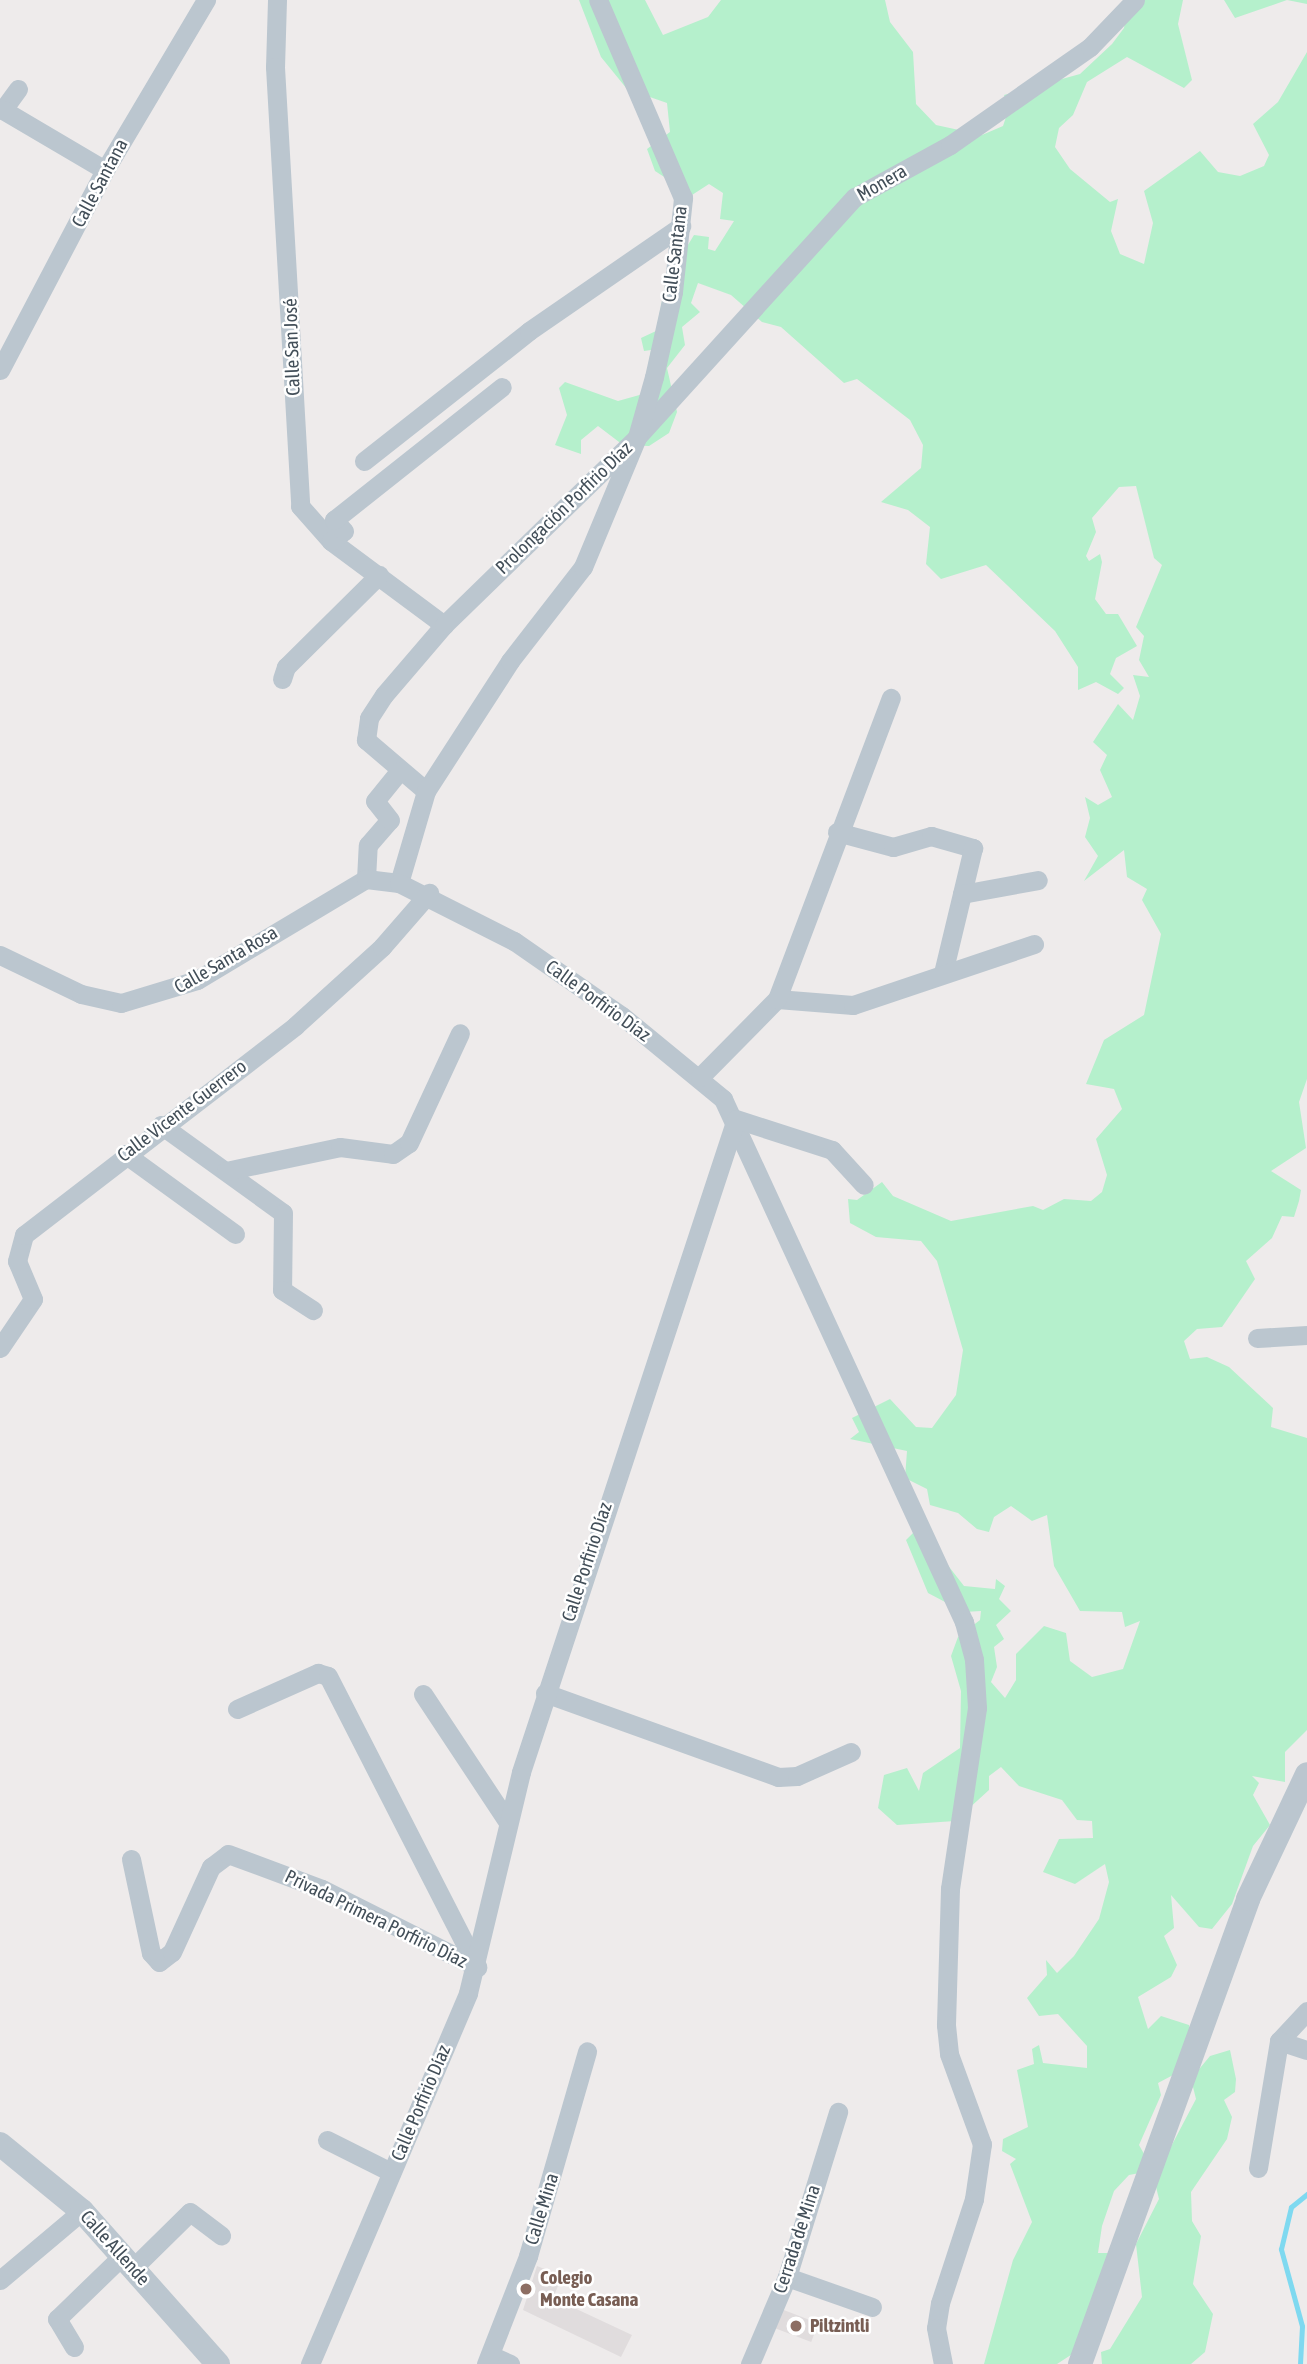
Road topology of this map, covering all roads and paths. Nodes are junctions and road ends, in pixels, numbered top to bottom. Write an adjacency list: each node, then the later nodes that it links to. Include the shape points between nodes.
1 (206, 0): 6 (street, Calle Santana)
2 (277, 0): 12 (street, Calle San José, via 275,67 297,490 313,526)
3 (598, 0): 7 (street, Calle Santana, via 683,198)
4 (1135, 0): 10 (street, Monera, via 1079,54 950,145 855,197)
5 (18, 89): 6 (street, via 4,110)
6 (105, 170): 8 (street, Calle Santana)
7 (681, 226): 10 (street, Calle Santana, via 673,292); 11 (street, via 529,331)
8 (0, 369)
9 (502, 387): 12 (street, via 334,520 344,531)
10 (636, 437): 14 (street, Prolongación Porfirio Díaz); 18 (street, Prolongación Porfirio Díaz, via 583,567 510,661)
11 (364, 461)
12 (331, 541): 13 (street, Calle San José)
13 (379, 575): 14 (street, Calle San José); 15 (street, via 286,667)
14 (444, 625): 17 (street, Prolongación Porfirio Díaz, via 369,718 366,740)
15 (282, 679)
16 (891, 698): 19 (street)
17 (398, 771): 18 (street, Prolongación Porfirio Díaz); 20 (street, via 375,801 390,820 368,845)
18 (426, 791): 22 (street, Prolongación Porfirio Díaz)
19 (838, 832): 24 (street, via 892,847 931,836 973,848); 28 (street)
20 (366, 879): 22 (street); 26 (street, Calle Santa Rosa, via 163,995 104,1002)
21 (1038, 880): 24 (street)
22 (399, 883): 23 (street)
23 (429, 893): 30 (street, Calle Porfirio Díaz, via 514,941); 32 (street, Calle Vicente Guerrero, via 382,947 295,1026)
24 (962, 894): 27 (street)
25 (1034, 944): 27 (street)
26 (0, 955)
27 (943, 973): 28 (street, via 853,1005)
28 (777, 999): 30 (street)
29 (460, 1033): 34 (street, via 409,1143 393,1154 340,1147)
30 (700, 1077): 31 (street, Calle Porfirio Díaz)
31 (736, 1119): 35 (street, via 832,1150); 41 (street, Calle Porfirio Díaz); 70 (street, via 964,1622 974,1660 976,1721 950,1889 946,2025 949,2054 982,2144 974,2199 940,2302 936,2328)
32 (161, 1125): 33 (street, Calle Vicente Guerrero); 34 (street)
33 (125, 1154): 36 (street); 40 (street, Calle Vicente Guerrero, via 24,1235 17,1261 33,1299)
34 (226, 1171): 37 (street, via 283,1213 282,1290)
35 (864, 1185)
36 (235, 1234)
37 (313, 1310)
38 (1307, 1335): 39 (street)
39 (1257, 1338)
40 (0, 1348)
41 (545, 1693): 44 (street, via 778,1777 797,1776); 46 (street, Calle Porfirio Díaz)
42 (424, 1694): 46 (street)
43 (237, 1709): 48 (street, via 318,1673 328,1676)
44 (851, 1752)
45 (1307, 1774): 71 (street, via 1248,1899)
46 (507, 1821): 48 (street, Calle Porfirio Díaz)
47 (131, 1859): 48 (street, Privada Primera Porfirio Díaz, via 150,1954 159,1962 172,1952 211,1867 228,1854 323,1889)
48 (477, 1967): 57 (street, Calle Porfirio Díaz)
49 (1307, 2011): 50 (street)
50 (1279, 2041): 51 (street); 56 (street)
51 (1307, 2050)
52 (587, 2051): 65 (street, Calle Mina, via 528,2256)
53 (838, 2112): 61 (street, Cerrada de Mina)
54 (327, 2140): 57 (street)
55 (0, 2144): 58 (street, Calle Allende)
56 (1258, 2168)
57 (391, 2172): 67 (street, Calle Porfirio Díaz)
58 (82, 2211): 60 (street, Calle Allende); 62 (street)
59 (221, 2235): 60 (street, via 190,2211)
60 (128, 2261): 64 (street, via 57,2319); 66 (street, Calle Allende)
61 (787, 2277): 63 (street); 69 (street, Cerrada de Mina)
62 (0, 2280)
63 (872, 2307)
64 (74, 2347)
65 (488, 2360): 68 (street)
66 (218, 2364)
67 (310, 2364)
68 (510, 2364)
69 (750, 2364)
70 (943, 2364)
71 (1080, 2364)

